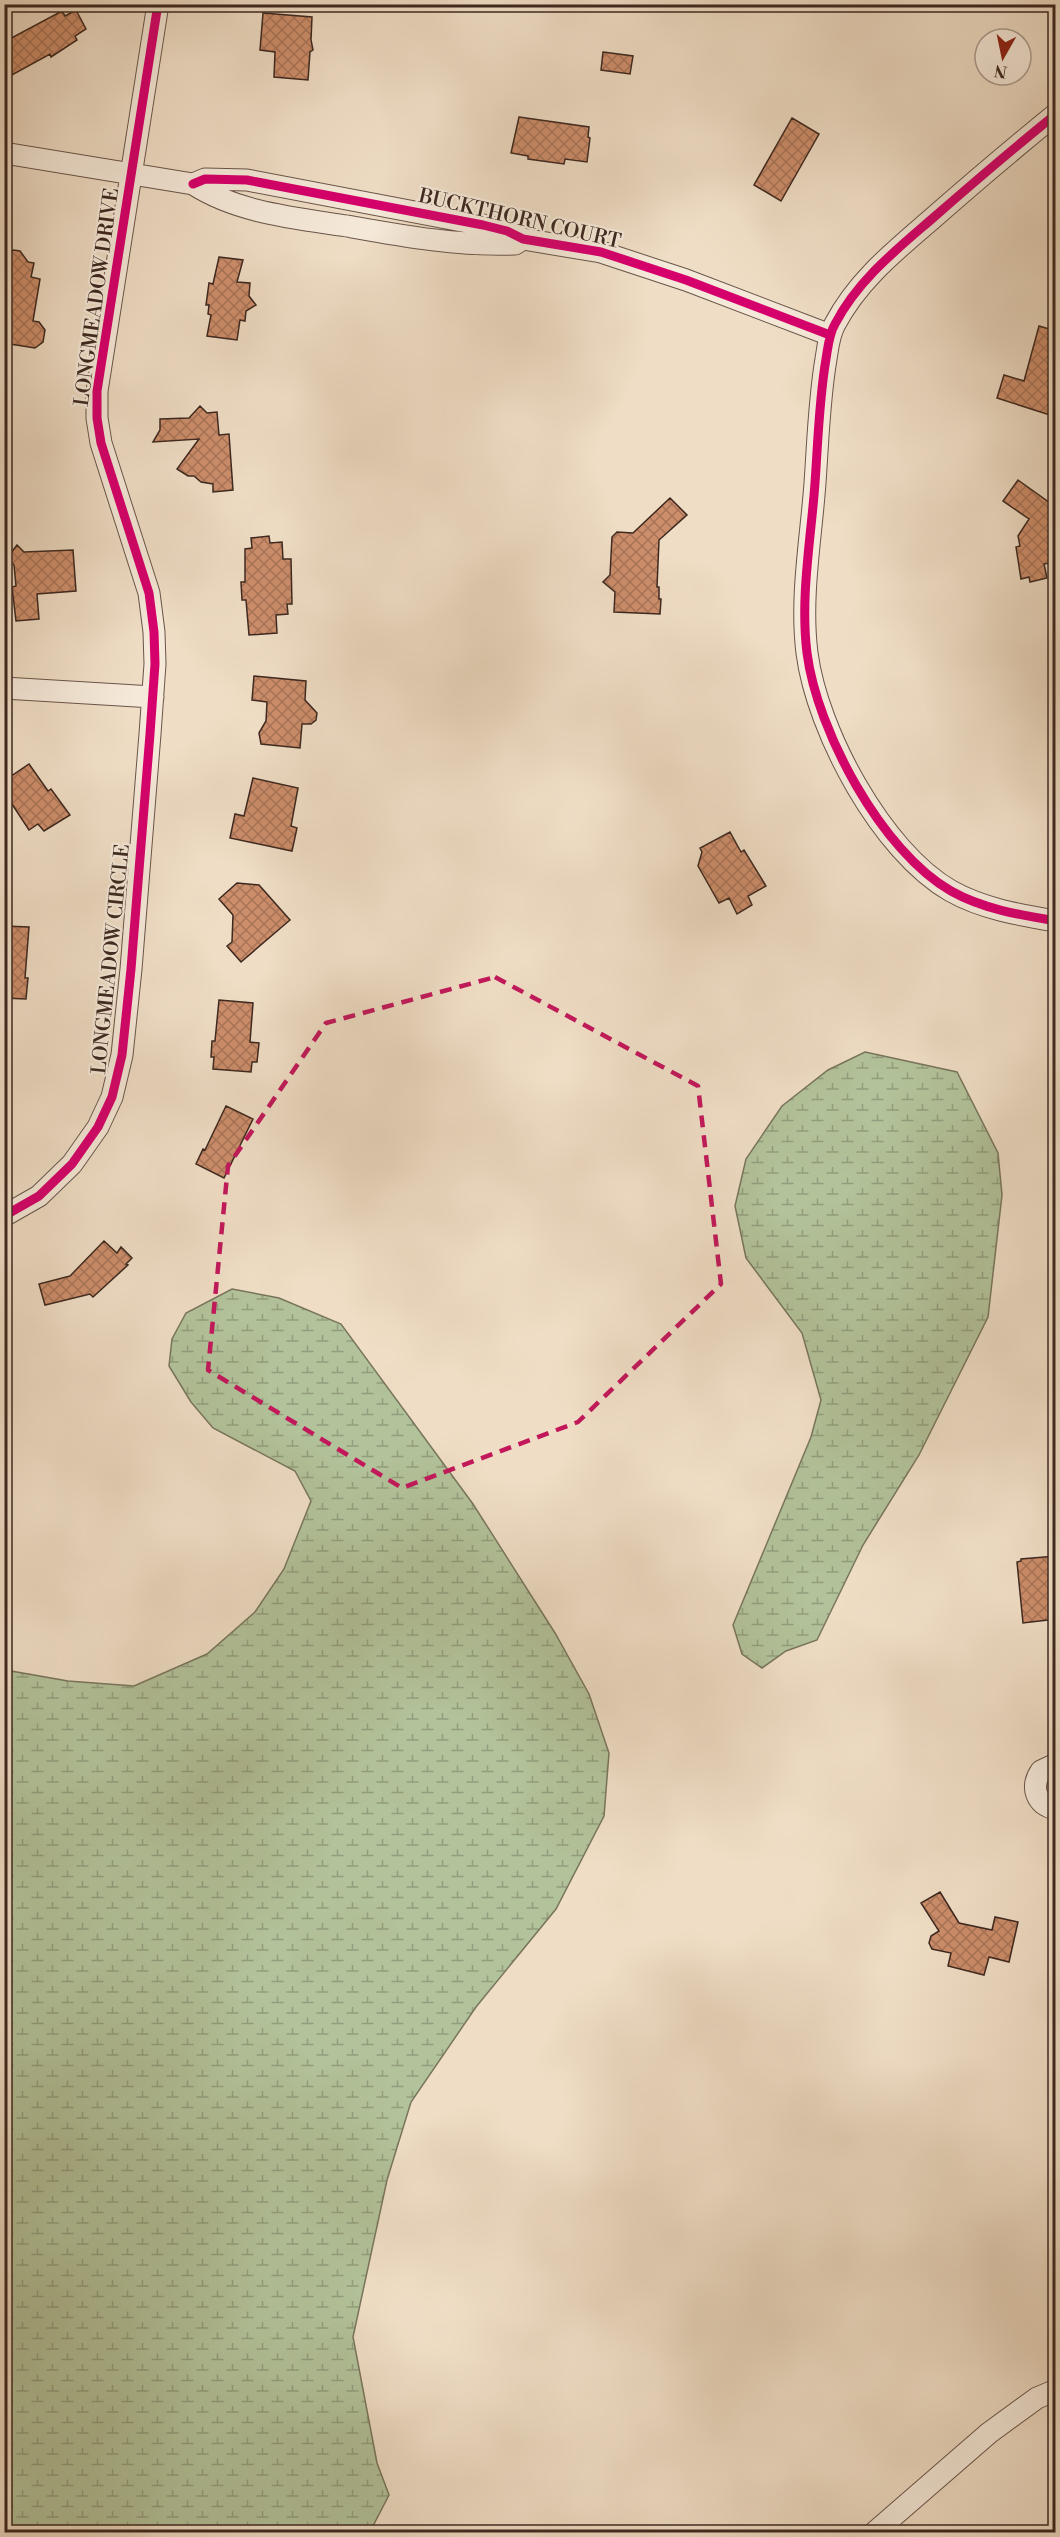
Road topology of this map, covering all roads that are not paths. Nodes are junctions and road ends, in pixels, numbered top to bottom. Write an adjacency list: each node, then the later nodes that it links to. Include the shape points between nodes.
1 (158, 4): 4 (street, LONGMEADOW DRIVE)
2 (1056, 114): 7 (street, via 876,268 848,301)
3 (4, 153): 4 (street, BUCKTHORN COURT)
4 (131, 174): 5 (street, BUCKTHORN COURT); 9 (street, LONGMEADOW DRIVE, via 97,392 97,418 110,474 149,593 155,654)
5 (193, 184): 6 (street, BUCKTHORN COURT, via 205,179 247,180 483,225); 6 (street, BUCKTHORN COURT, via 208,194 270,214 450,243 515,244)
6 (523, 239): 7 (street, BUCKTHORN COURT, via 602,252)
7 (830, 335): 10 (street, via 821,389 806,581 807,653 824,718 857,788 913,861 949,890 976,903)
8 (4, 688): 9 (street)
9 (153, 697): 11 (street, LONGMEADOW CIRCLE, via 131,976 122,1055 112,1097 98,1127 53,1185)
10 (1056, 921)
11 (4, 1216)
12 (1056, 1764): 13 (street, via 1041,1771 1035,1784 1038,1798)
13 (1056, 1809)
14 (1056, 2390): 15 (street, via 1037,2398 989,2433)
15 (875, 2532)

